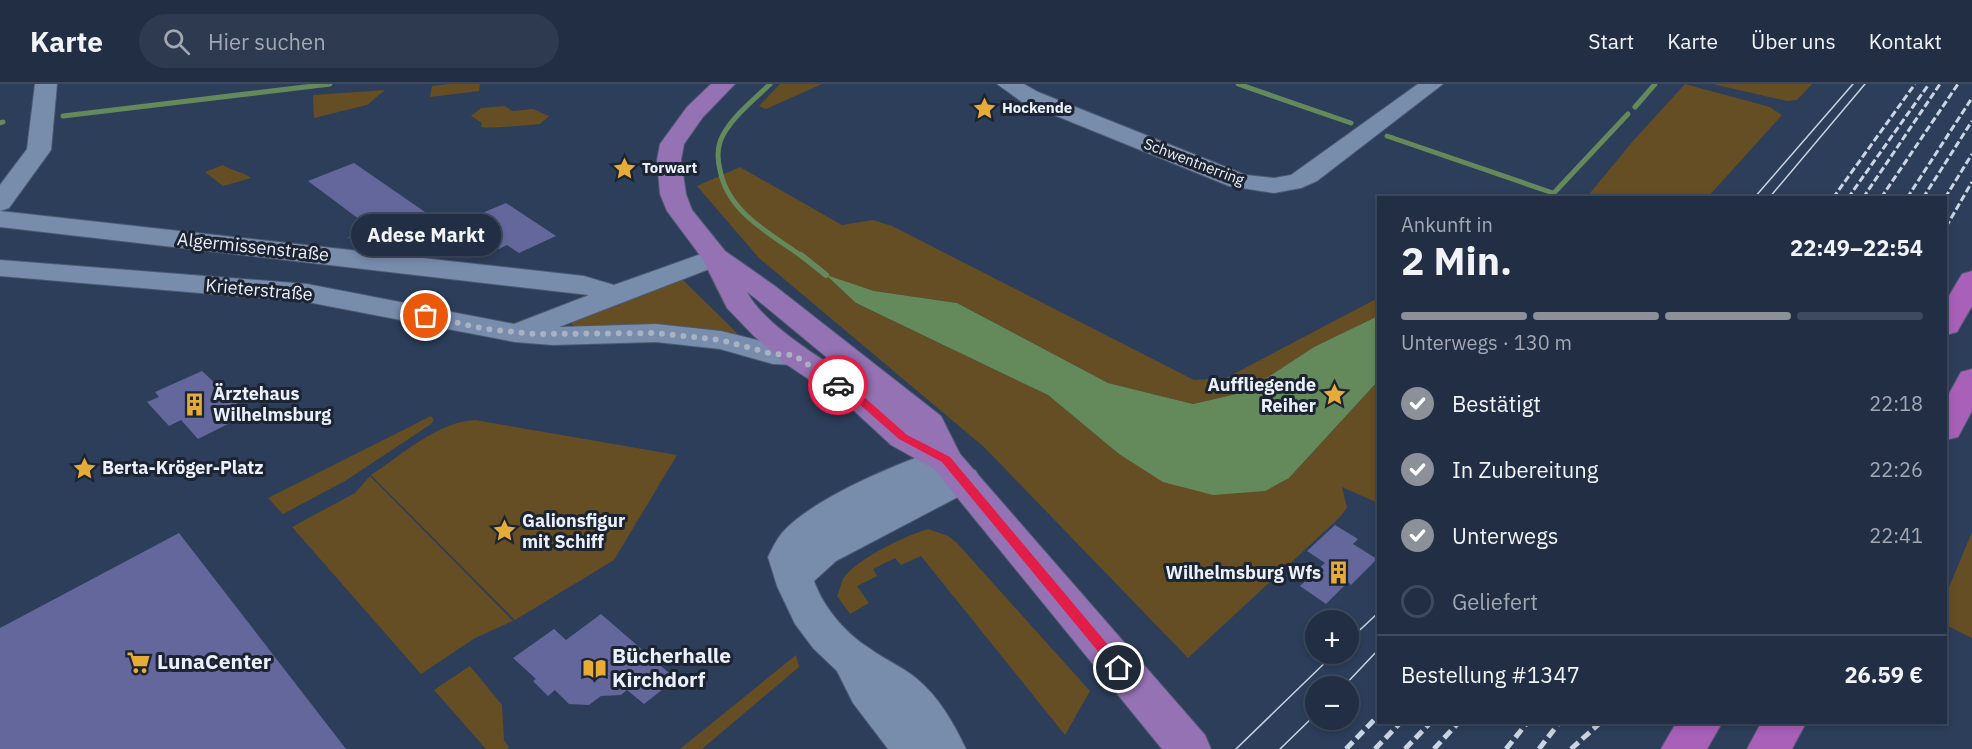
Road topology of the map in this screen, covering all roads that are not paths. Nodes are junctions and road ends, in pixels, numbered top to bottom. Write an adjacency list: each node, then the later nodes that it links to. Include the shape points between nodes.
1 (46, 84): 5 (street, via 39,150)
2 (724, 84): 7 (main road, via 682,128 672,144 669,160 673,194 680,211)
3 (1008, 84): 4 (street, Schwentnerring, via 1030,97 1243,183 1266,185 1294,183 1308,176)
4 (1432, 84)
5 (0, 203)
6 (0, 219): 10 (street, Algermissenstraße, via 584,285)
7 (715, 257): 10 (street); 13 (main road, via 737,302); 16 (main road, via 765,292 929,424)
8 (0, 268): 12 (street, Krieterstraße, via 307,293)
9 (1972, 280): 11 (highway)
10 (610, 295): 12 (street)
11 (1947, 324)
12 (515, 333): 13 (street, Krieterstraße, via 656,333 721,340 773,354)
13 (794, 355): 16 (main road, via 861,399 903,437)
14 (1972, 379): 15 (highway)
15 (1947, 427)
16 (955, 469): 17 (street, via 822,551 795,579 806,612); 22 (main road)
17 (850, 657): 20 (street, via 868,690); 21 (street, via 902,691 925,716)
18 (1699, 724): 23 (highway)
19 (1783, 724): 24 (highway)
20 (911, 749)
21 (944, 749)
22 (1189, 749)
23 (1683, 749)
24 (1769, 749)

